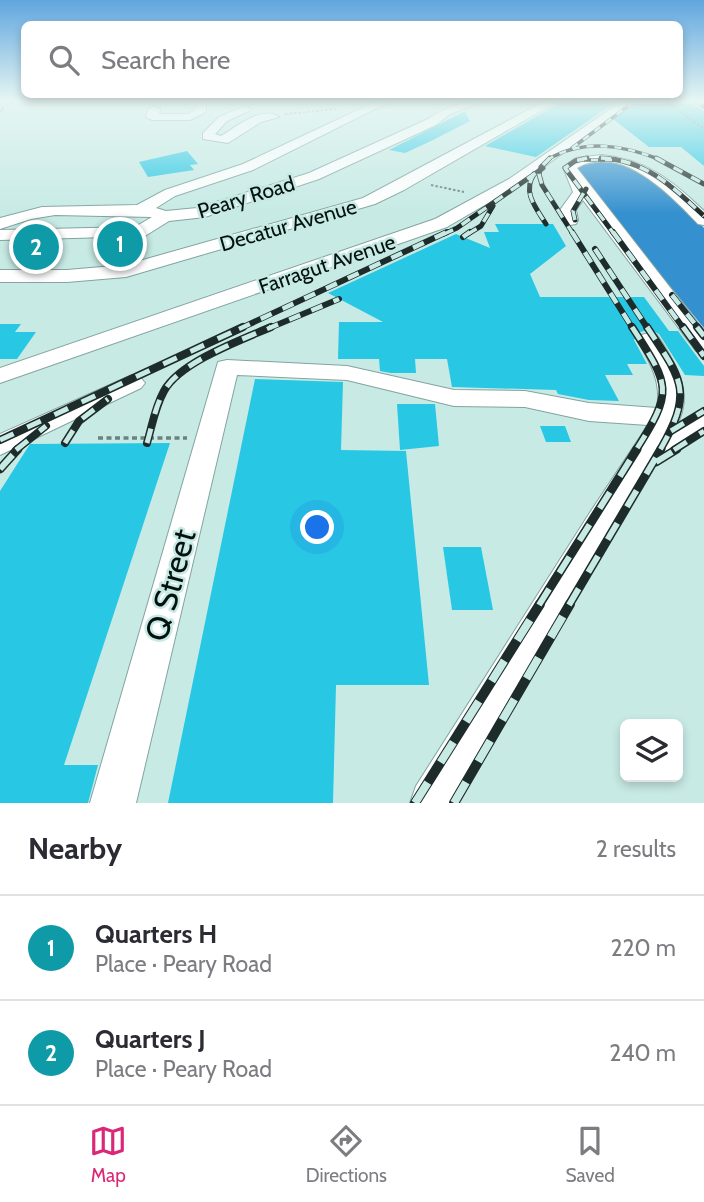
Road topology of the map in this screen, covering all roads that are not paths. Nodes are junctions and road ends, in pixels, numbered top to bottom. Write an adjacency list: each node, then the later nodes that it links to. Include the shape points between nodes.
1 (311, 138): 8 (street, via 248,167 170,193)
2 (396, 138): 9 (street, Peary Road, via 314,176 199,213)
3 (486, 138): 14 (street, Decatur Avenue, via 369,201 155,264 96,275)
4 (579, 138): 6 (street, Farragut Avenue)
5 (644, 156): 6 (street, via 597,147 574,149)
6 (552, 159): 17 (street, Farragut Avenue, via 478,205 420,231)
7 (580, 185): 10 (street, via 581,192 568,209); 11 (street, via 570,171 577,162 633,164 652,172); 16 (street)
8 (143, 208): 9 (street); 12 (street, via 35,211)
9 (165, 216): 13 (street, Peary Road, via 139,232)
10 (569, 219)
11 (704, 220)
12 (0, 224)
13 (0, 235)
14 (0, 276)
15 (649, 340): 19 (street, via 671,380 673,398)
16 (704, 346)
17 (0, 376)
18 (132, 383): 21 (street)
19 (667, 418): 22 (street); 23 (street, Q Street, via 589,412 525,400 454,398 347,373 227,367)
20 (704, 421): 22 (street, via 652,453)
21 (0, 445)
22 (634, 473): 24 (street)
23 (113, 803)
24 (433, 803)

